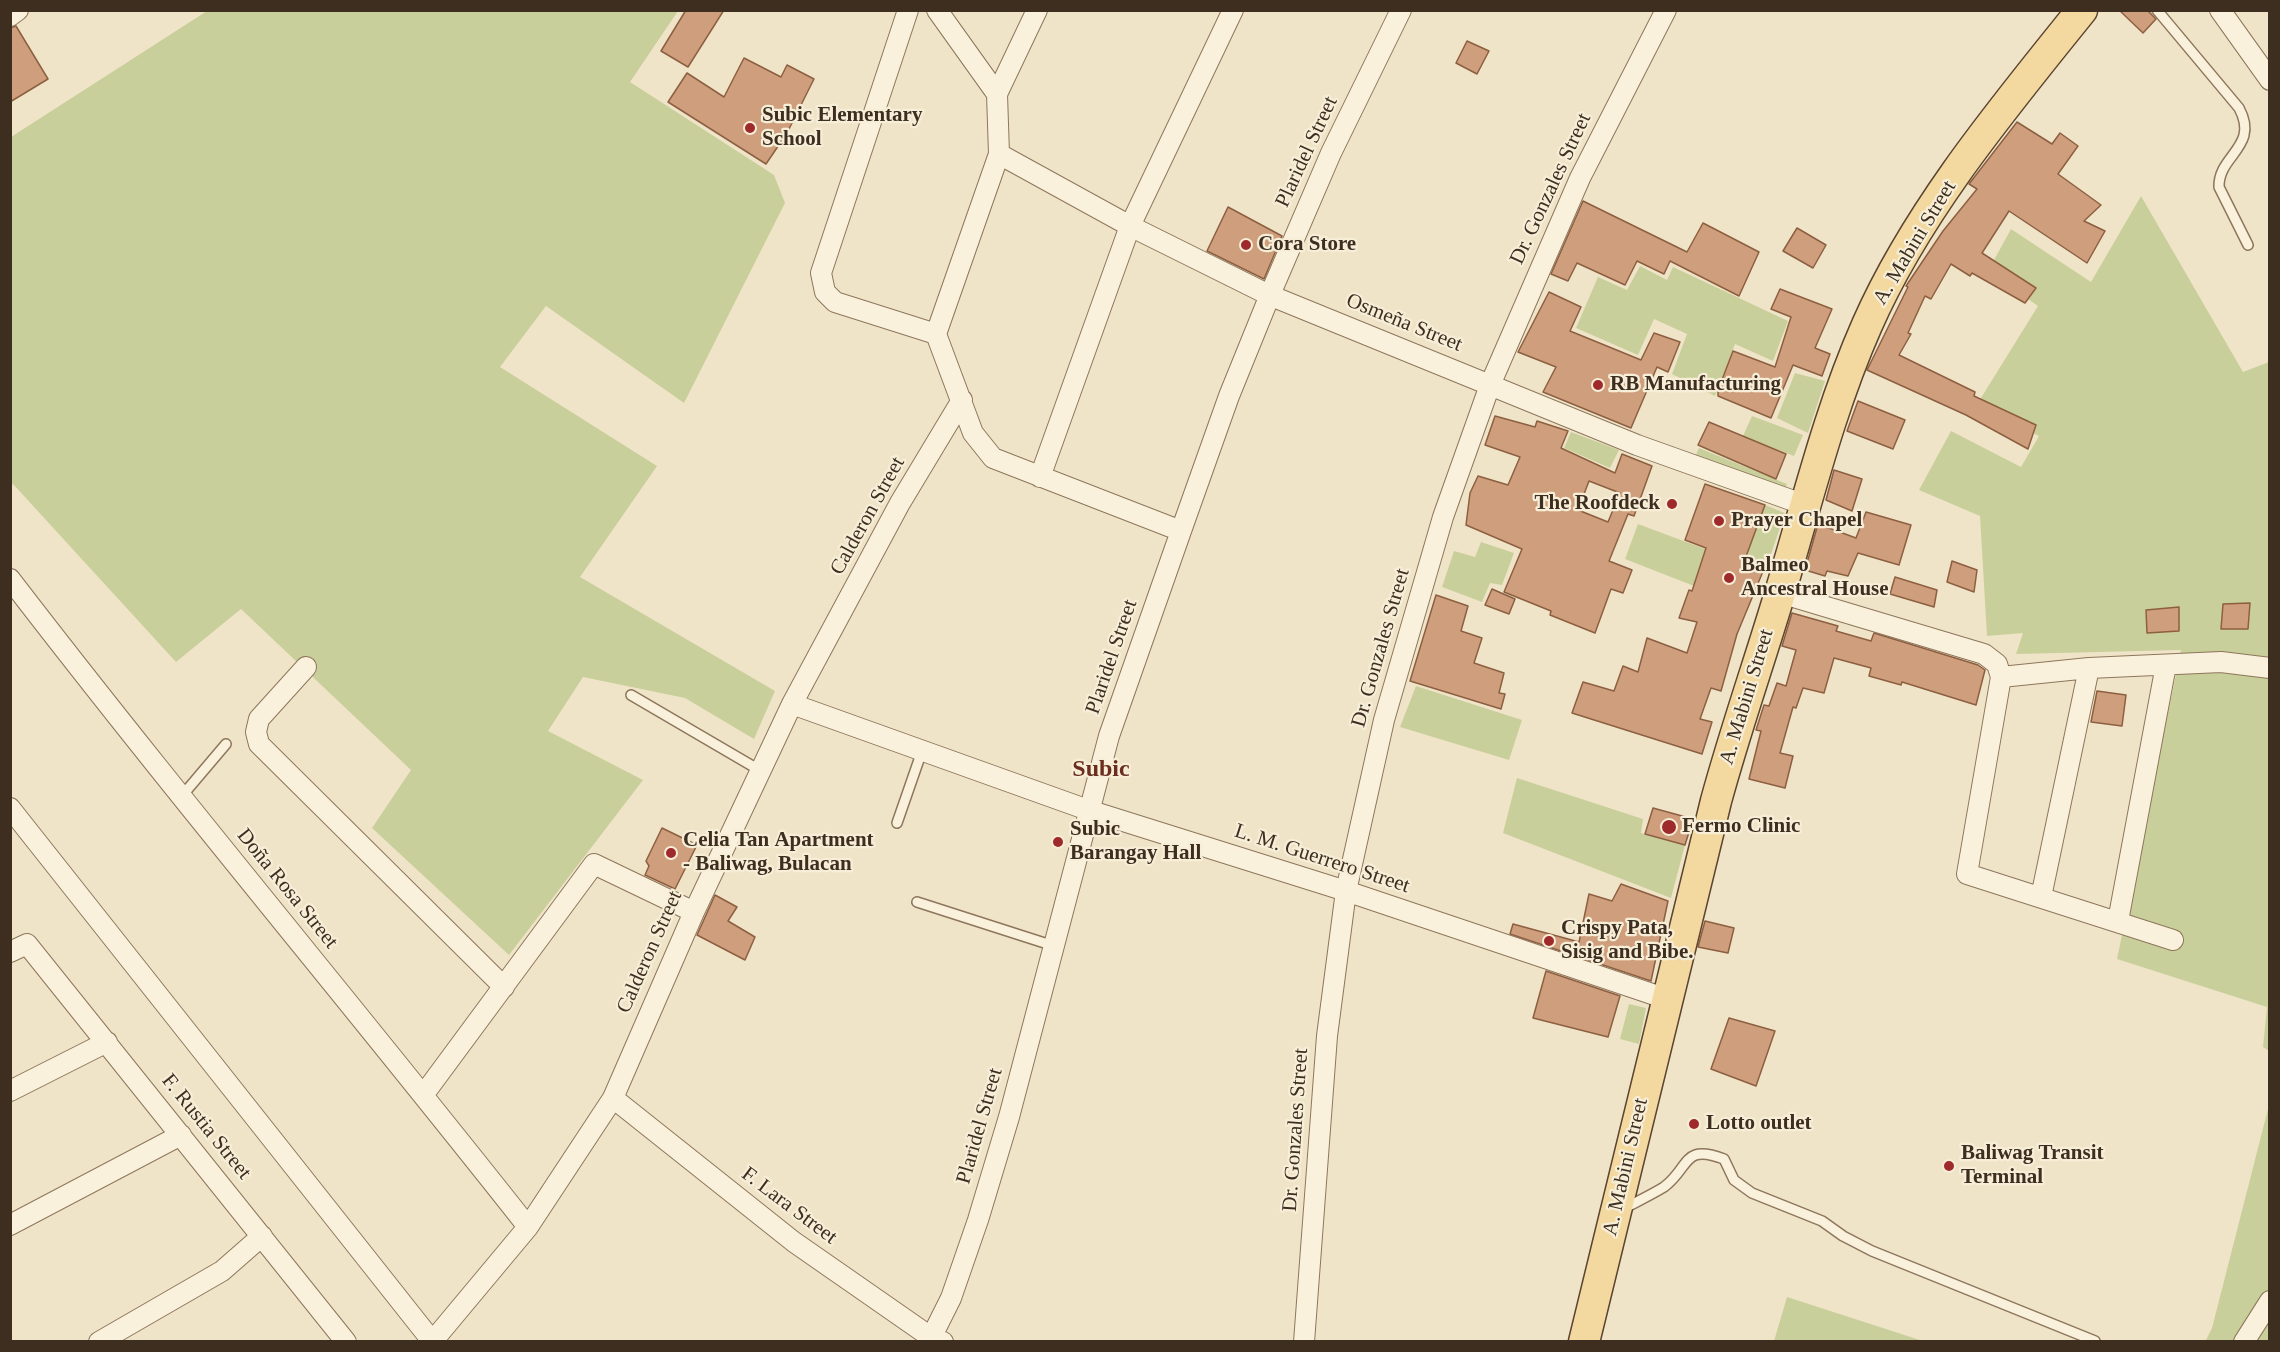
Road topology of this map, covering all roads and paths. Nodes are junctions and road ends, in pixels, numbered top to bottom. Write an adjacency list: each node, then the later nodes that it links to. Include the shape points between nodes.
1 (18, 10): 11 (street)
2 (908, 10): 18 (street, via 820,273 825,292 835,302)
3 (937, 10): 13 (street)
4 (1037, 10): 13 (street)
5 (1233, 10): 15 (street)
6 (1401, 10): 17 (street, Plaridel Street, via 1331,153)
7 (1666, 10): 19 (street, Dr. Gonzales Street, via 1580,178)
8 (2082, 10): 22 (main road, A. Mabini Street, via 2004,107 1904,255 1867,324 1839,396)
9 (2157, 10): 16 (lane, via 2239,108 2246,122 2244,138 2219,178 2219,187)
10 (2220, 10): 12 (street)
11 (10, 16)
12 (2270, 80)
13 (997, 94): 14 (street)
14 (999, 154): 15 (street, Osmeña Street); 18 (street)
15 (1130, 226): 17 (street, Osmeña Street); 21 (street)
16 (2248, 245)
17 (1269, 295): 19 (street, Osmeña Street); 23 (street, Plaridel Street)
18 (936, 334): 20 (street)
19 (1490, 384): 22 (street, Osmeña Street, via 1637,445); 40 (street, Dr. Gonzales Street, via 1414,612 1384,720)
20 (962, 400): 21 (street, via 973,433 993,458); 32 (street, Calderon Street, via 900,503)
21 (1040, 477): 23 (street)
22 (1805, 505): 25 (main road, A. Mabini Street)
23 (1181, 531): 38 (street, Plaridel Street, via 1109,736)
24 (10, 579): 36 (street, Doña Rosa Street)
25 (1780, 593): 30 (street, via 1984,654 1997,664); 49 (main road, A. Mabini Street, via 1735,729)
26 (2166, 665): 28 (street); 29 (street, via 2221,662); 44 (street)
27 (306, 667): 48 (street, via 259,719 259,744)
28 (2089, 668): 30 (street); 41 (street)
29 (2270, 668)
30 (2001, 677): 41 (street, via 1967,873)
31 (631, 695): 35 (lane)
32 (792, 704): 34 (street, L. M. Guerrero Street); 35 (street, Calderon Street)
33 (226, 744): 36 (lane)
34 (922, 751): 38 (street, L. M. Guerrero Street); 39 (lane)
35 (760, 771): 43 (street, Calderon Street)
36 (181, 797): 52 (street, Doña Rosa Street)
37 (10, 808): 63 (street)
38 (1088, 810): 40 (street, L. M. Guerrero Street); 46 (street, Plaridel Street)
39 (897, 823)
40 (1346, 891): 49 (street, L. M. Guerrero Street); 64 (street, Dr. Gonzales Street, via 1327,1036)
41 (2041, 897): 44 (street)
42 (917, 902): 46 (lane)
43 (694, 912): 48 (street, via 594,864); 53 (street, Calderon Street)
44 (2118, 921): 45 (street)
45 (2173, 940)
46 (1054, 946): 60 (street, Plaridel Street, via 978,1220)
47 (19, 948): 50 (street, F. Rustia Street)
48 (504, 987): 52 (street)
49 (1667, 999): 55 (main road, A. Mabini Street)
50 (107, 1042): 51 (street); 54 (street, F. Rustia Street)
51 (10, 1091)
52 (424, 1094): 57 (street, Doña Rosa Street)
53 (613, 1098): 57 (street, Calderon Street); 60 (street, F. Lara Street, via 794,1242)
54 (181, 1135): 56 (street); 58 (street, F. Rustia Street)
55 (1615, 1213): 65 (main road, A. Mabini Street); 66 (lane, via 1666,1186 1692,1156 1706,1152 1724,1159 1734,1180 1752,1193 1822,1221 1872,1251)
56 (10, 1225)
57 (528, 1227): 63 (street, Calderon Street)
58 (262, 1236): 61 (street, via 222,1271); 62 (street, F. Rustia Street)
59 (2270, 1301): 67 (street)
60 (935, 1340)
61 (99, 1341)
62 (346, 1341)
63 (432, 1341)
64 (1304, 1341)
65 (1584, 1341)
66 (2095, 1341)
67 (2244, 1341)

